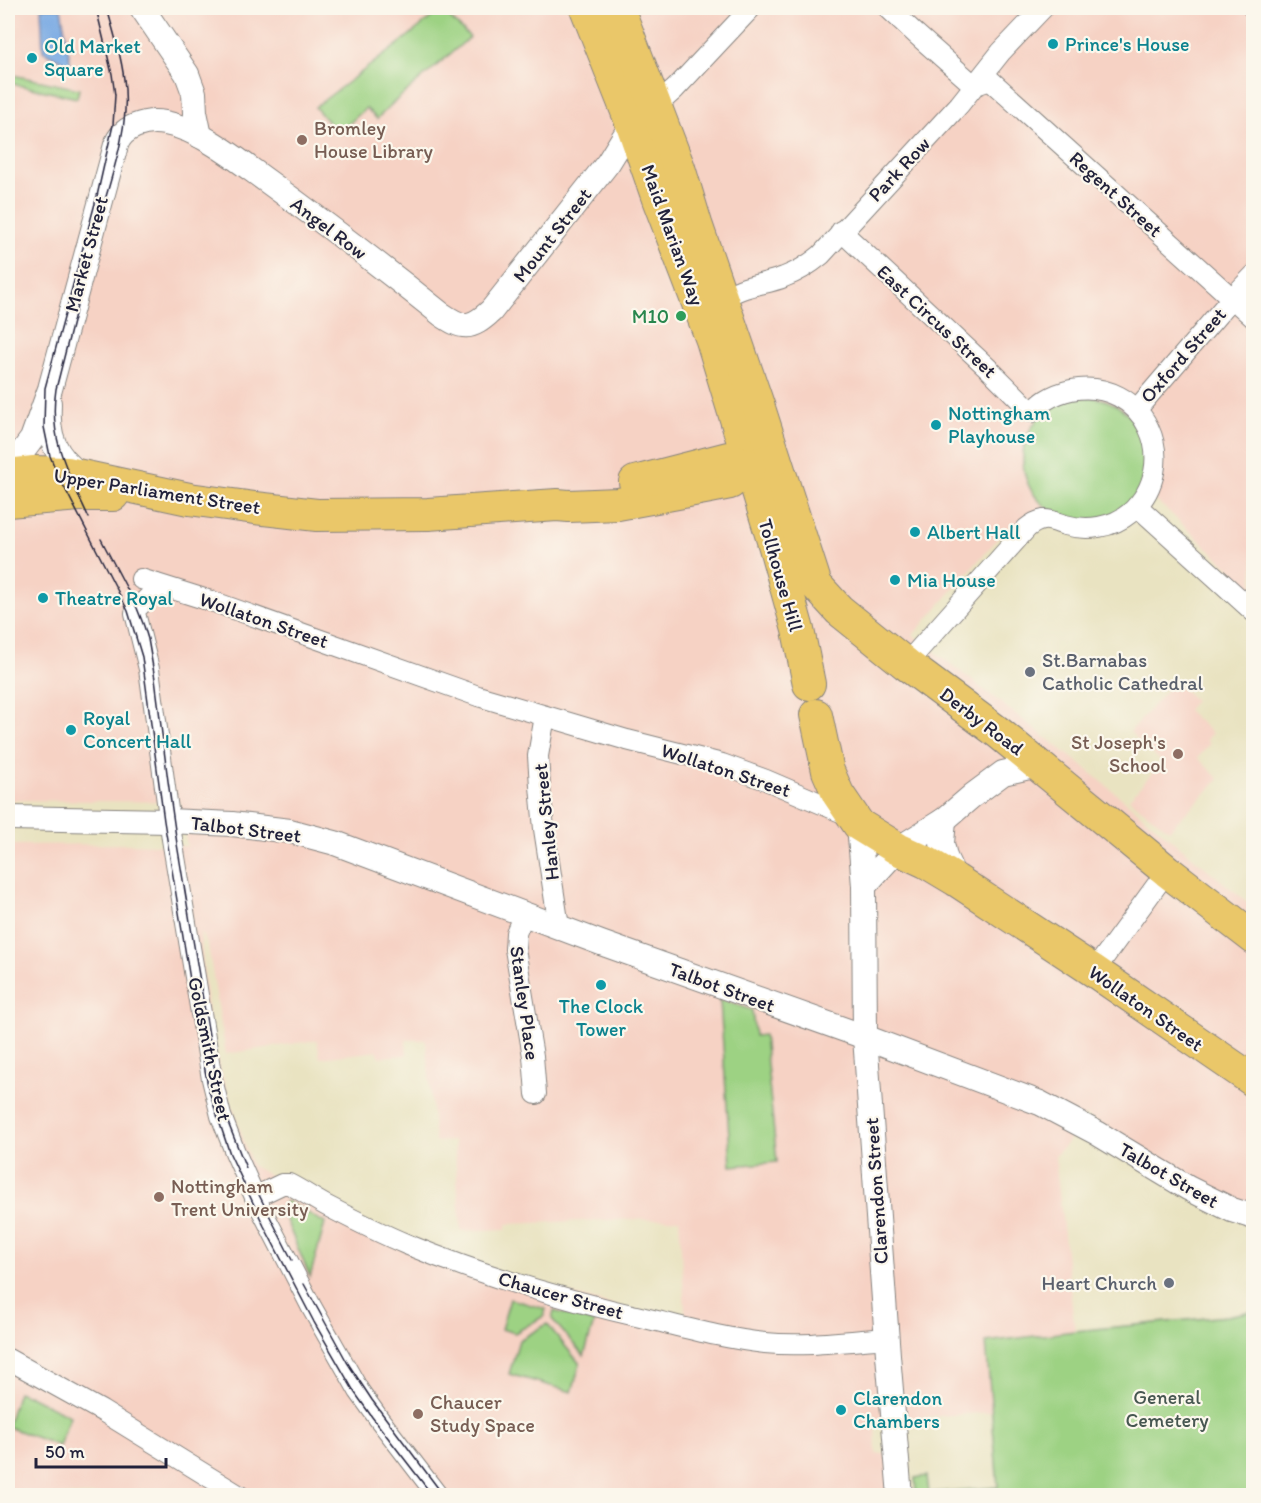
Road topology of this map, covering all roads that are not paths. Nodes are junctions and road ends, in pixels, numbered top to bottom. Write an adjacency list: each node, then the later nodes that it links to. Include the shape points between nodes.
1 (142, 8): 10 (street, via 187,74)
2 (586, 8): 8 (main road, Maid Marian Way)
3 (618, 8): 8 (main road, Maid Marian Way)
4 (751, 8): 8 (street, Mount Street)
5 (888, 8): 7 (street)
6 (1042, 8): 7 (street, Park Row)
7 (976, 85): 11 (street, Park Row); 14 (street, Regent Street, via 990,80)
8 (644, 116): 13 (main road, Maid Marian Way, via 679,168); 16 (street, Mount Street, via 491,311 473,324); 19 (main road, Maid Marian Way, via 658,199)
9 (133, 126): 10 (street, Angel Row, via 163,122); 17 (street, Market Street, via 120,135 116,146)
10 (200, 136): 16 (street, Angel Row, via 331,228)
11 (842, 231): 13 (street, Park Row, via 808,266); 18 (street, East Circus Street, via 1032,412 1061,392 1084,387 1116,394)
12 (1254, 275): 14 (street, Oxford Street)
13 (724, 295): 19 (main road, Maid Marian Way)
14 (1232, 298): 15 (street, Regent Street); 18 (street, Oxford Street)
15 (1254, 318)
16 (455, 324)
17 (50, 389): 20 (street, Market Street, via 32,439); 22 (street, Market Street, via 52,443 69,467)
18 (1137, 409): 25 (street, via 1156,451 1148,490)
19 (763, 463): 23 (main road, Upper Parliament Street, via 728,458 575,495 557,505 428,514 316,515); 27 (main road, Derby Road, via 816,585); 29 (main road, Tollhouse Hill)
20 (8, 464)
21 (8, 474): 22 (main road, Upper Parliament Street)
22 (81, 475): 23 (main road, Upper Parliament Street)
23 (189, 499): 24 (main road, via 119,494)
24 (8, 501)
25 (1137, 506): 28 (street); 30 (street, via 1119,520 1098,527 1075,528 1051,520 1034,523)
26 (150, 585): 33 (street, Wollaton Street, via 214,602); 37 (street, Goldsmith Street, via 135,613 149,669)
27 (839, 610): 29 (main road, via 812,615); 30 (main road, Derby Road)
28 (1254, 612)
29 (798, 630): 31 (main road, Tollhouse Hill)
30 (906, 664): 34 (main road, Derby Road)
31 (809, 684)
32 (816, 715): 38 (main road, via 828,771)
33 (544, 717): 38 (street, Wollaton Street, via 722,764); 44 (street, Hanley Street, via 538,756)
34 (1038, 765): 36 (street, via 1003,773); 40 (main road, Derby Road)
35 (8, 818): 37 (street, Talbot Street)
36 (944, 820): 39 (street); 41 (street, via 942,843)
37 (169, 821): 43 (street, Talbot Street, via 290,831 335,843); 50 (street, Goldsmith Street, via 212,1079 224,1122)
38 (856, 821): 39 (main road, Wollaton Street); 42 (street, Clarendon Street)
39 (898, 849): 41 (main road, Wollaton Street); 42 (street)
40 (1167, 871): 45 (main road, Derby Road); 46 (street)
41 (956, 880): 46 (main road, Wollaton Street)
42 (864, 886): 47 (street, Clarendon Street)
43 (524, 914): 44 (street, Talbot Street); 49 (street, Stanley Place, via 516,933 515,949)
44 (559, 927): 47 (street, Talbot Street)
45 (1254, 938)
46 (1094, 971): 48 (main road, Wollaton Street)
47 (865, 1037): 51 (street, Talbot Street, via 1044,1105 1188,1188); 52 (street, Clarendon Street)
48 (1254, 1082)
49 (536, 1094)
50 (255, 1197): 52 (street, Chaucer Street, via 289,1184 370,1228 450,1262 523,1286 684,1327 784,1344); 55 (street, Goldsmith Street, via 359,1391)
51 (1254, 1217)
52 (887, 1338): 56 (street, Clarendon Street)
53 (8, 1359): 54 (street, via 96,1407)
54 (240, 1496)
55 (438, 1496)
56 (900, 1496)

